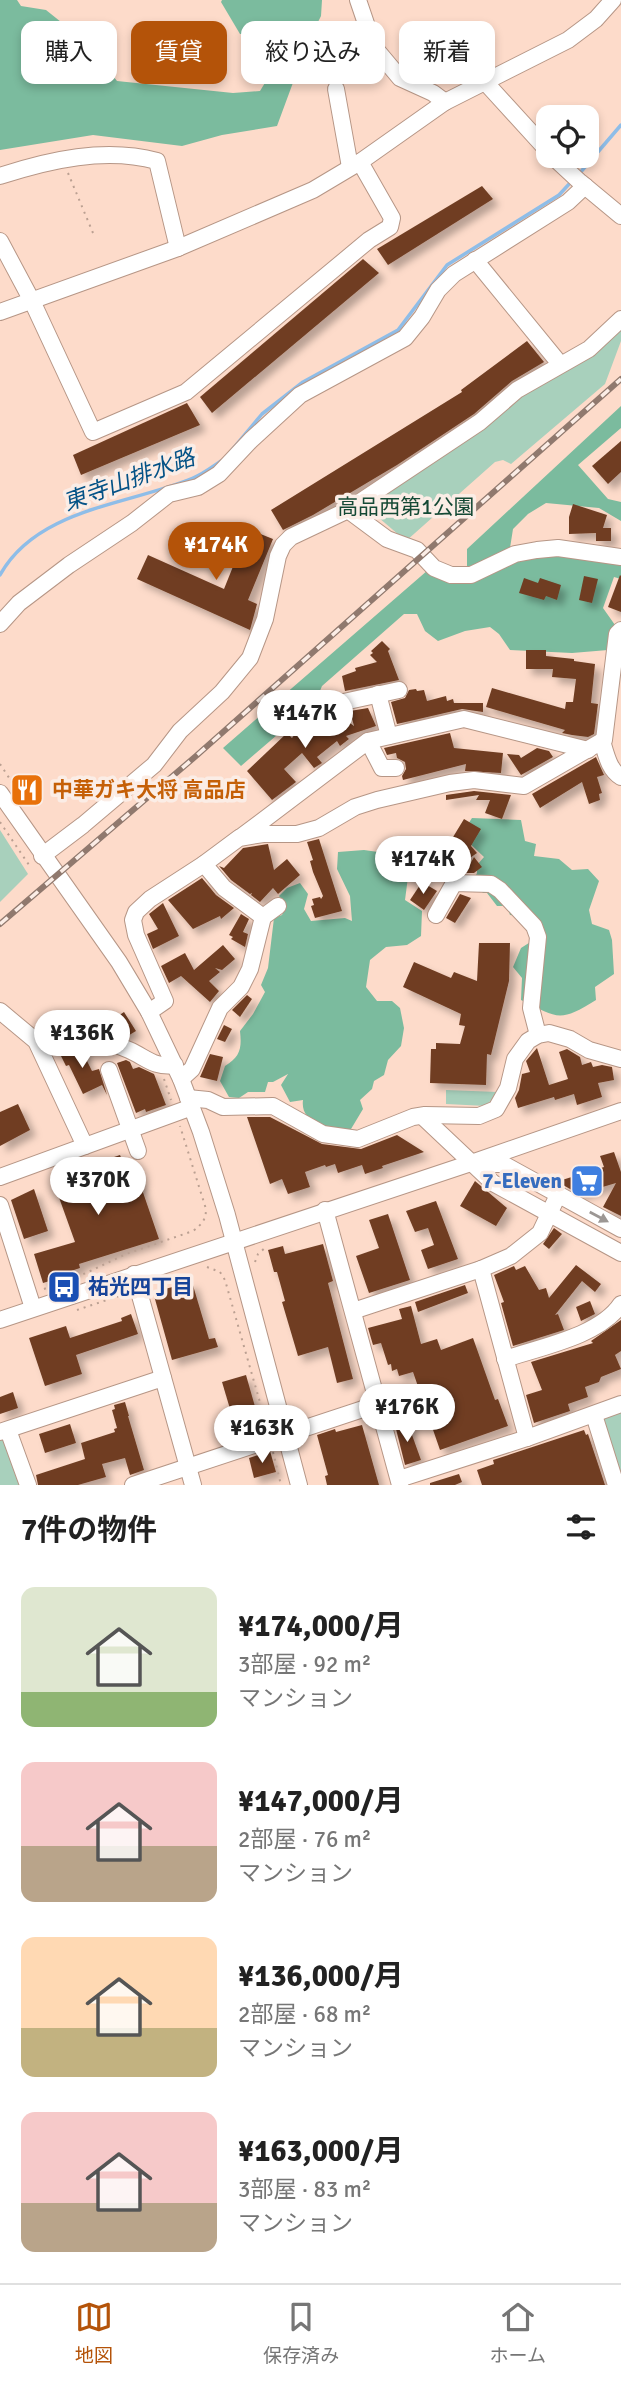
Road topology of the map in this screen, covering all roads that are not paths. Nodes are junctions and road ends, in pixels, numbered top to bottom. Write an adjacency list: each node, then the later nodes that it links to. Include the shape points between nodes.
1 (358, 0): 7 (street, via 374,47 400,78)
2 (613, 0): 3 (street, via 568,40)
3 (495, 78)
4 (484, 84): 7 (street)
5 (487, 84): 8 (street)
6 (335, 89): 9 (street)
7 (445, 102): 9 (street)
8 (536, 138)
9 (355, 164): 15 (street, via 313,190); 17 (street, via 392,218 390,227 186,391 117,422 93,432)
10 (563, 168): 12 (street)
11 (0, 176): 15 (street, via 62,159 116,156 157,162)
12 (582, 184): 13 (street); 16 (street, via 568,202)
13 (621, 216)
14 (0, 242): 17 (street)
15 (178, 248): 17 (street)
16 (475, 260): 20 (street); 23 (street, via 438,290 405,338 300,395 219,474 198,487 169,494 19,603)
17 (32, 301): 18 (street)
18 (0, 312)
19 (621, 319): 20 (street, via 589,349)
20 (560, 364): 21 (street)
21 (348, 510): 22 (street, via 387,539 417,550 434,568 451,575 471,575 515,554 537,550 558,548); 36 (street, via 283,545 250,658 222,692 180,731 153,765)
22 (621, 557)
23 (0, 624)
24 (621, 630): 30 (street)
25 (400, 690): 26 (street)
26 (378, 694): 27 (street); 28 (street)
27 (339, 703)
28 (388, 736): 29 (street); 31 (street, via 464,719)
29 (368, 741): 32 (street, via 382,768); 35 (street)
30 (602, 741): 31 (street); 33 (street, via 607,758)
31 (588, 750): 35 (street, via 524,786 474,779 450,783 355,807 319,828 297,834)
32 (396, 768)
33 (621, 777)
34 (0, 793): 36 (street)
35 (239, 838): 37 (street)
36 (36, 860): 42 (street, via 119,962)
37 (204, 864): 40 (street, via 224,888); 42 (street, via 136,912 136,935 165,1001)
38 (278, 906): 40 (street)
39 (436, 915): 43 (street, via 454,883 491,884 534,926 538,937 531,1008)
40 (262, 917): 47 (street, via 241,987 220,1008 192,1069)
41 (0, 1012): 44 (street)
42 (149, 1012): 47 (street)
43 (538, 1035): 45 (street, via 560,1036); 50 (street, via 514,1059 508,1088 496,1109 479,1116)
44 (36, 1041): 47 (street, via 74,1037 127,1049); 52 (street)
45 (621, 1059)
46 (109, 1070): 51 (street)
47 (178, 1072): 48 (street)
48 (184, 1103): 50 (street, via 208,1100 223,1107 272,1106 323,1134 347,1139); 51 (street); 61 (street, via 211,1162)
49 (621, 1111): 54 (street)
50 (422, 1116): 54 (street)
51 (131, 1130): 52 (street); 53 (street)
52 (85, 1146): 55 (street)
53 (138, 1151)
54 (471, 1163): 56 (street, via 503,1164); 58 (street); 59 (street, via 493,1183)
55 (0, 1177)
56 (558, 1195): 59 (street); 60 (street, one-way to 60)
57 (0, 1205): 66 (street)
58 (325, 1210): 61 (street); 67 (street)
59 (550, 1214): 62 (street); 63 (street, via 528,1245)
60 (621, 1229)
61 (234, 1241): 64 (street); 75 (street)
62 (621, 1253)
63 (481, 1269): 67 (street); 69 (street)
64 (134, 1274): 66 (street); 70 (street)
65 (621, 1304): 69 (street, via 614,1315 591,1330)
66 (33, 1308): 68 (street)
67 (353, 1311): 71 (street)
68 (0, 1320)
69 (505, 1359): 76 (street)
70 (163, 1378): 74 (street); 77 (street)
71 (378, 1404): 75 (street); 78 (street)
72 (621, 1404): 73 (street)
73 (594, 1415): 76 (street); 83 (street)
74 (4, 1431): 79 (street)
75 (285, 1433): 77 (street); 82 (street)
76 (527, 1438): 78 (street)
77 (188, 1466): 80 (street); 81 (street)
78 (400, 1482)
79 (28, 1485)
80 (133, 1485)
81 (193, 1485)
82 (299, 1485)
83 (616, 1485)

